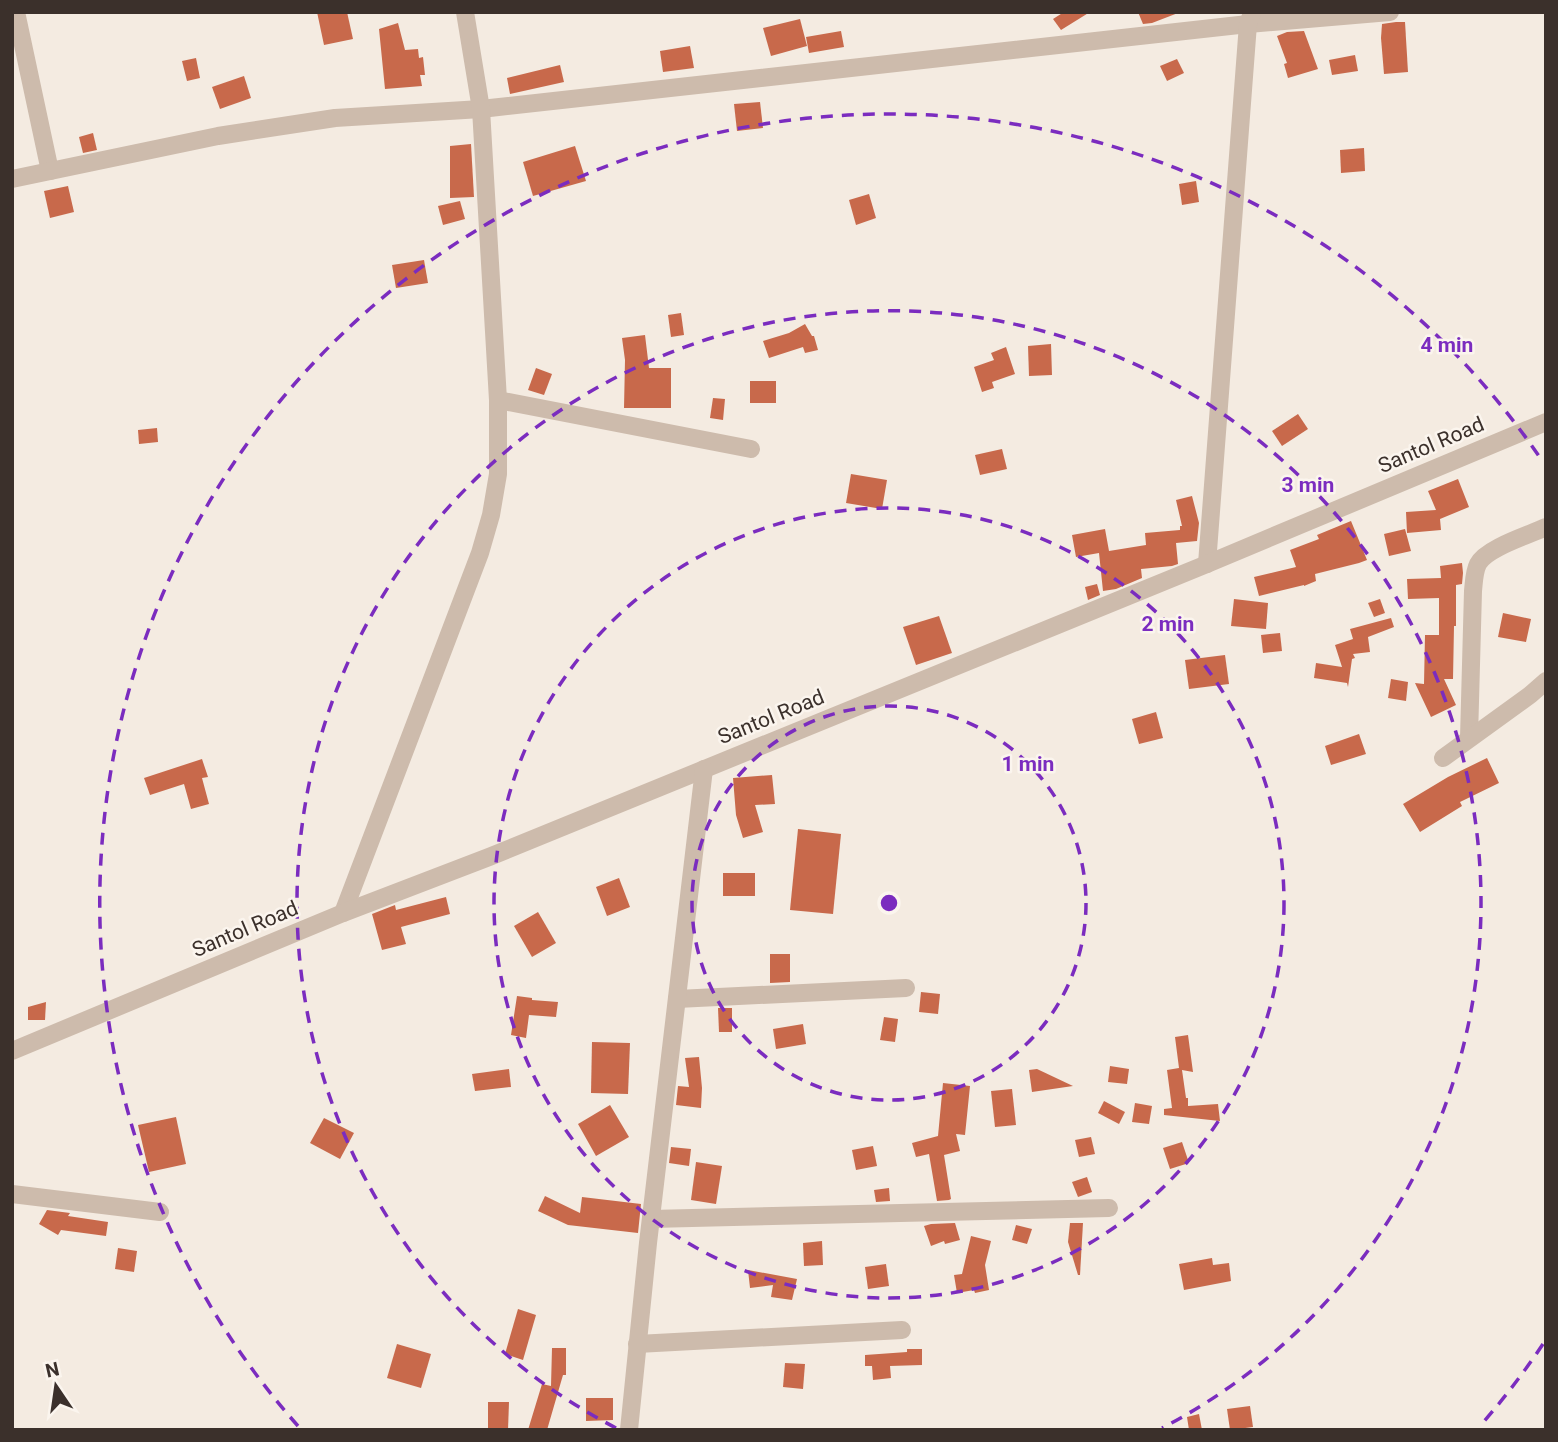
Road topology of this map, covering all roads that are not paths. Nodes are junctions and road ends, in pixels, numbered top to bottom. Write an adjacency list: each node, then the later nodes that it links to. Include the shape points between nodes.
1 (16, 12): 6 (street)
2 (465, 12): 5 (street)
3 (1390, 12): 4 (street)
4 (1250, 18): 5 (street); 12 (street)
5 (481, 109): 6 (street, via 335,118 218,136); 8 (street)
6 (50, 171): 7 (street)
7 (12, 179)
8 (498, 400): 10 (street); 17 (street, via 498,474 480,552)
9 (1546, 422): 12 (street, Santol Road)
10 (751, 449)
11 (1546, 527): 14 (street, via 1479,561 1473,591)
12 (1207, 564): 16 (street, Santol Road)
13 (1546, 681): 14 (street)
14 (1469, 738): 15 (street)
15 (1443, 758)
16 (704, 769): 17 (street, Santol Road); 19 (street)
17 (343, 913): 20 (street, Santol Road)
18 (906, 988): 19 (street)
19 (677, 999): 24 (street)
20 (12, 1051)
21 (12, 1194): 23 (street)
22 (1109, 1208): 24 (street)
23 (160, 1212)
24 (651, 1219): 26 (street)
25 (902, 1330): 26 (street)
26 (638, 1345): 27 (street)
27 (629, 1430)

